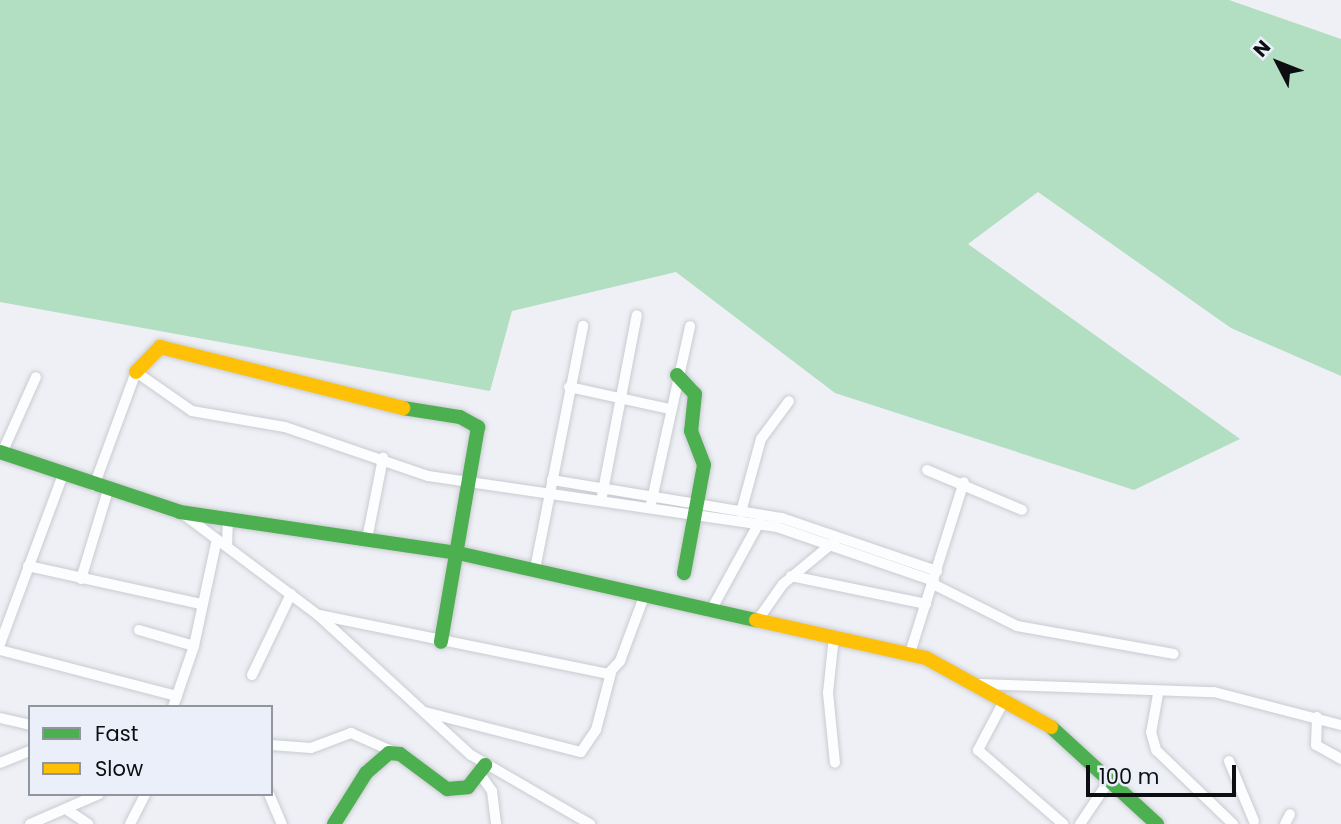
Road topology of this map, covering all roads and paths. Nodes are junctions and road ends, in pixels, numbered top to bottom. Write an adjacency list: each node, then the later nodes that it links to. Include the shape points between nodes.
1 (637, 315): 8 (street)
2 (583, 326): 7 (street)
3 (690, 326): 5 (street)
4 (136, 372): 12 (street, via 192,411 285,427); 15 (street, via 160,347 376,403 460,417 478,427 481,437); 18 (street)
5 (677, 375): 10 (street); 22 (street, via 696,397 691,430 704,465)
6 (36, 377): 11 (street)
7 (569, 387): 8 (street); 17 (street)
8 (619, 399): 10 (street); 19 (street)
9 (789, 401): 24 (street, via 761,439)
10 (669, 409): 20 (street)
11 (1, 453): 14 (street)
12 (383, 458): 15 (street, via 428,476); 28 (street)
13 (927, 470): 16 (street)
14 (63, 475): 18 (street); 32 (street)
15 (468, 482): 17 (street); 31 (street)
16 (964, 482): 21 (street); 37 (street)
17 (551, 485): 19 (street); 33 (street)
18 (101, 488): 23 (street); 36 (street)
19 (603, 495): 20 (street)
20 (651, 504): 22 (street)
21 (1022, 510)
22 (695, 511): 24 (street); 25 (street); 34 (street)
23 (180, 512): 26 (street); 27 (street)
24 (741, 512): 25 (street)
25 (761, 519): 29 (street); 42 (street)
26 (228, 522): 28 (street); 30 (street)
27 (217, 539): 30 (street); 40 (street)
28 (367, 539): 31 (street)
29 (837, 539): 35 (street); 37 (street)
30 (227, 545): 38 (street)
31 (458, 553): 33 (street); 47 (street)
32 (28, 566): 36 (street); 48 (street)
33 (535, 569): 39 (street)
34 (684, 573)
35 (791, 576): 41 (street); 44 (street)
36 (81, 579): 40 (street)
37 (934, 579): 41 (street); 52 (street, via 1017,626)
38 (291, 594): 43 (street); 54 (street)
39 (645, 594): 42 (street); 53 (street)
40 (201, 604): 49 (street)
41 (926, 604): 51 (street)
42 (710, 612): 44 (street)
43 (318, 615): 47 (street); 60 (street)
44 (757, 621): 46 (street)
45 (139, 630): 49 (street)
46 (834, 636): 51 (street); 73 (street, via 828,693)
47 (440, 642): 53 (street)
48 (0, 644)
49 (194, 646): 57 (street)
50 (0, 650): 57 (street)
51 (910, 653): 55 (street)
52 (1174, 654)
53 (611, 673): 63 (street, via 597,730 582,752)
54 (252, 675)
55 (979, 684): 56 (street); 58 (street)
56 (1158, 694): 61 (street, via 1242,695); 91 (street, via 1151,732 1156,750)
57 (177, 696): 59 (street)
58 (1004, 699): 75 (street, via 1060,732); 88 (street, via 978,750)
59 (174, 705)
60 (424, 712): 63 (street); 66 (street)
61 (1317, 717): 65 (street); 70 (street, via 1317,745)
62 (0, 718): 64 (street)
63 (457, 719): 66 (street)
64 (28, 725)
65 (1341, 725)
66 (439, 726): 74 (street)
67 (273, 745): 69 (street, via 311,748 351,733)
68 (28, 752): 72 (street)
69 (394, 752): 74 (street, via 443,788 468,787); 85 (street, via 366,773)
70 (1341, 759)
71 (1229, 761): 80 (street)
72 (0, 763)
73 (835, 763)
74 (482, 769): 86 (street, via 492,791); 87 (street)
75 (1111, 778): 89 (street); 90 (street)
76 (95, 796): 79 (street)
77 (144, 796): 83 (street)
78 (270, 796): 84 (street)
79 (66, 809): 81 (street); 82 (street)
80 (1255, 823)
81 (30, 824)
82 (88, 824)
83 (130, 824)
84 (282, 824)
85 (334, 824)
86 (496, 824)
87 (590, 824)
88 (1063, 824)
89 (1080, 824)
90 (1157, 824)
91 (1233, 824)

